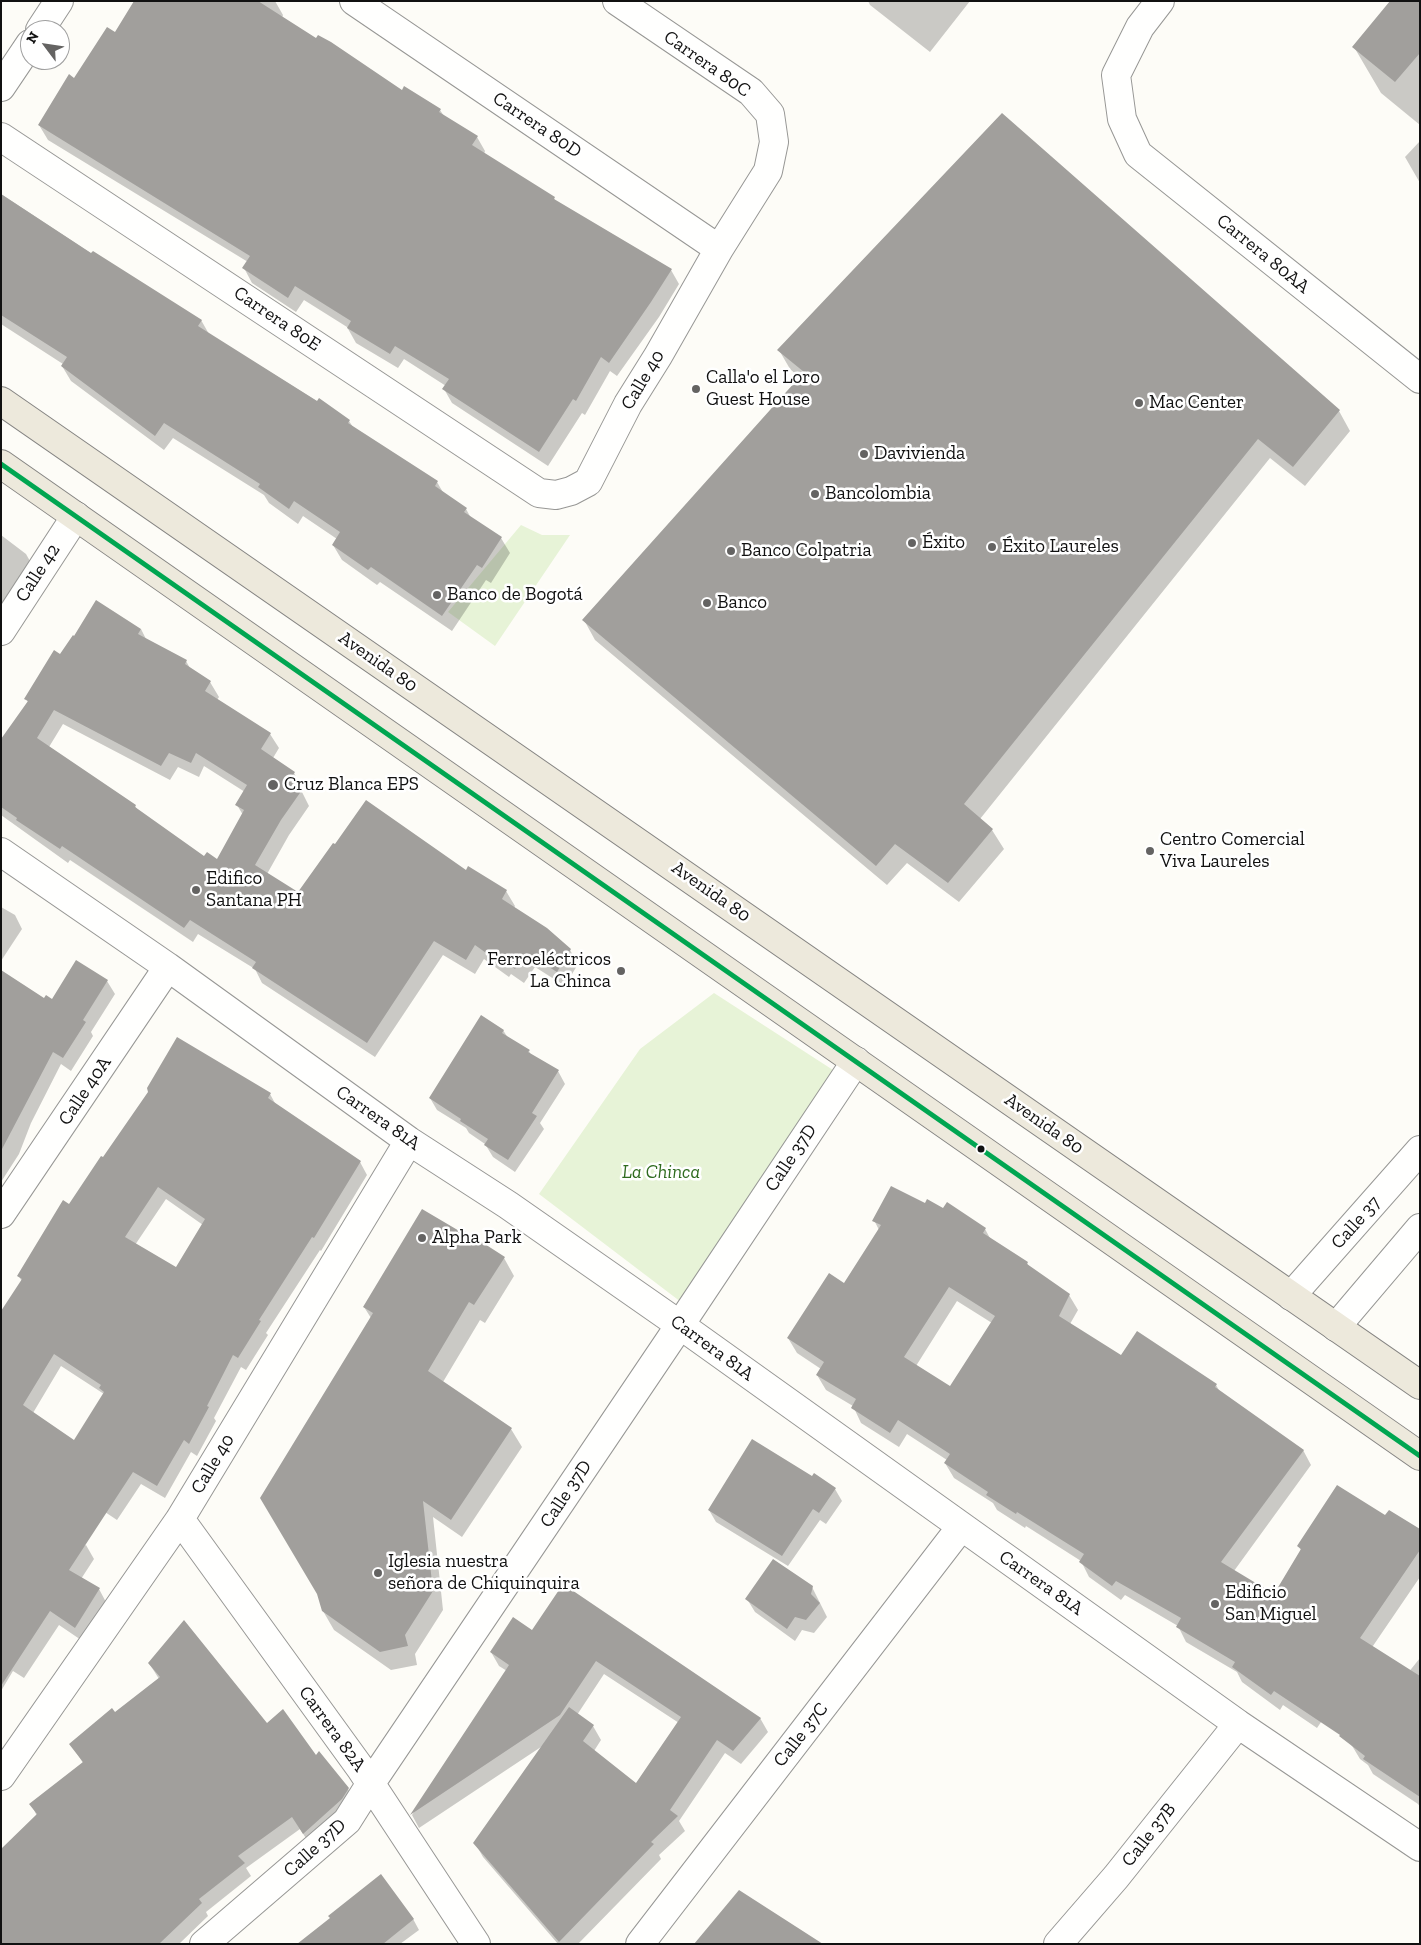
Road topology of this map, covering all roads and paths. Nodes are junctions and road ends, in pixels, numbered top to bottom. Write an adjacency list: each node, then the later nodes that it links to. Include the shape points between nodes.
1 (59, 1): 5 (street)
2 (354, 1): 9 (street, Carrera 80D)
3 (617, 1): 9 (street, Carrera 80C, via 751,92 770,114 774,142 768,171)
4 (1160, 1): 10 (street, Carrera 80AA, via 1140,27 1116,75 1122,118 1138,154)
5 (47, 20)
6 (20, 59): 7 (street)
7 (1, 88)
8 (1, 137): 13 (street, Carrera 80E, via 539,493)
9 (720, 249): 13 (street, Calle 40, via 628,404 588,482)
10 (1420, 379)
11 (1, 401): 23 (main road, Avenida 80)
12 (1, 464): 14 (main road)
13 (556, 495)
14 (76, 516): 15 (street, Calle 42); 18 (main road)
15 (1, 631)
16 (1, 852): 17 (street, Carrera 81A)
17 (168, 967): 19 (street, Carrera 81A); 21 (street, Calle 40A)
18 (856, 1061): 24 (street, Calle 37D); 27 (main road)
19 (409, 1141): 24 (street, Carrera 81A); 28 (street, Calle 40)
20 (1420, 1150): 23 (street, Calle 37)
21 (1, 1214)
22 (1420, 1228): 25 (street)
23 (1291, 1296): 25 (main road, Avenida 80)
24 (680, 1325): 29 (street, Carrera 81A); 32 (street, Calle 37D)
25 (1336, 1327): 26 (main road, Avenida 80)
26 (1420, 1385)
27 (1420, 1456)
28 (180, 1519): 31 (street, Calle 40); 32 (street, Carrera 82A)
29 (962, 1527): 30 (street, Carrera 81A); 36 (street, Calle 37C)
30 (1238, 1724): 33 (street, Carrera 81A); 37 (street, Calle 37B)
31 (1, 1776)
32 (371, 1783): 34 (street, Calle 37D, via 347,1821); 35 (street, Carrera 82A)
33 (1420, 1847)
34 (204, 1944)
35 (476, 1944)
36 (640, 1944)
37 (1058, 1944)

